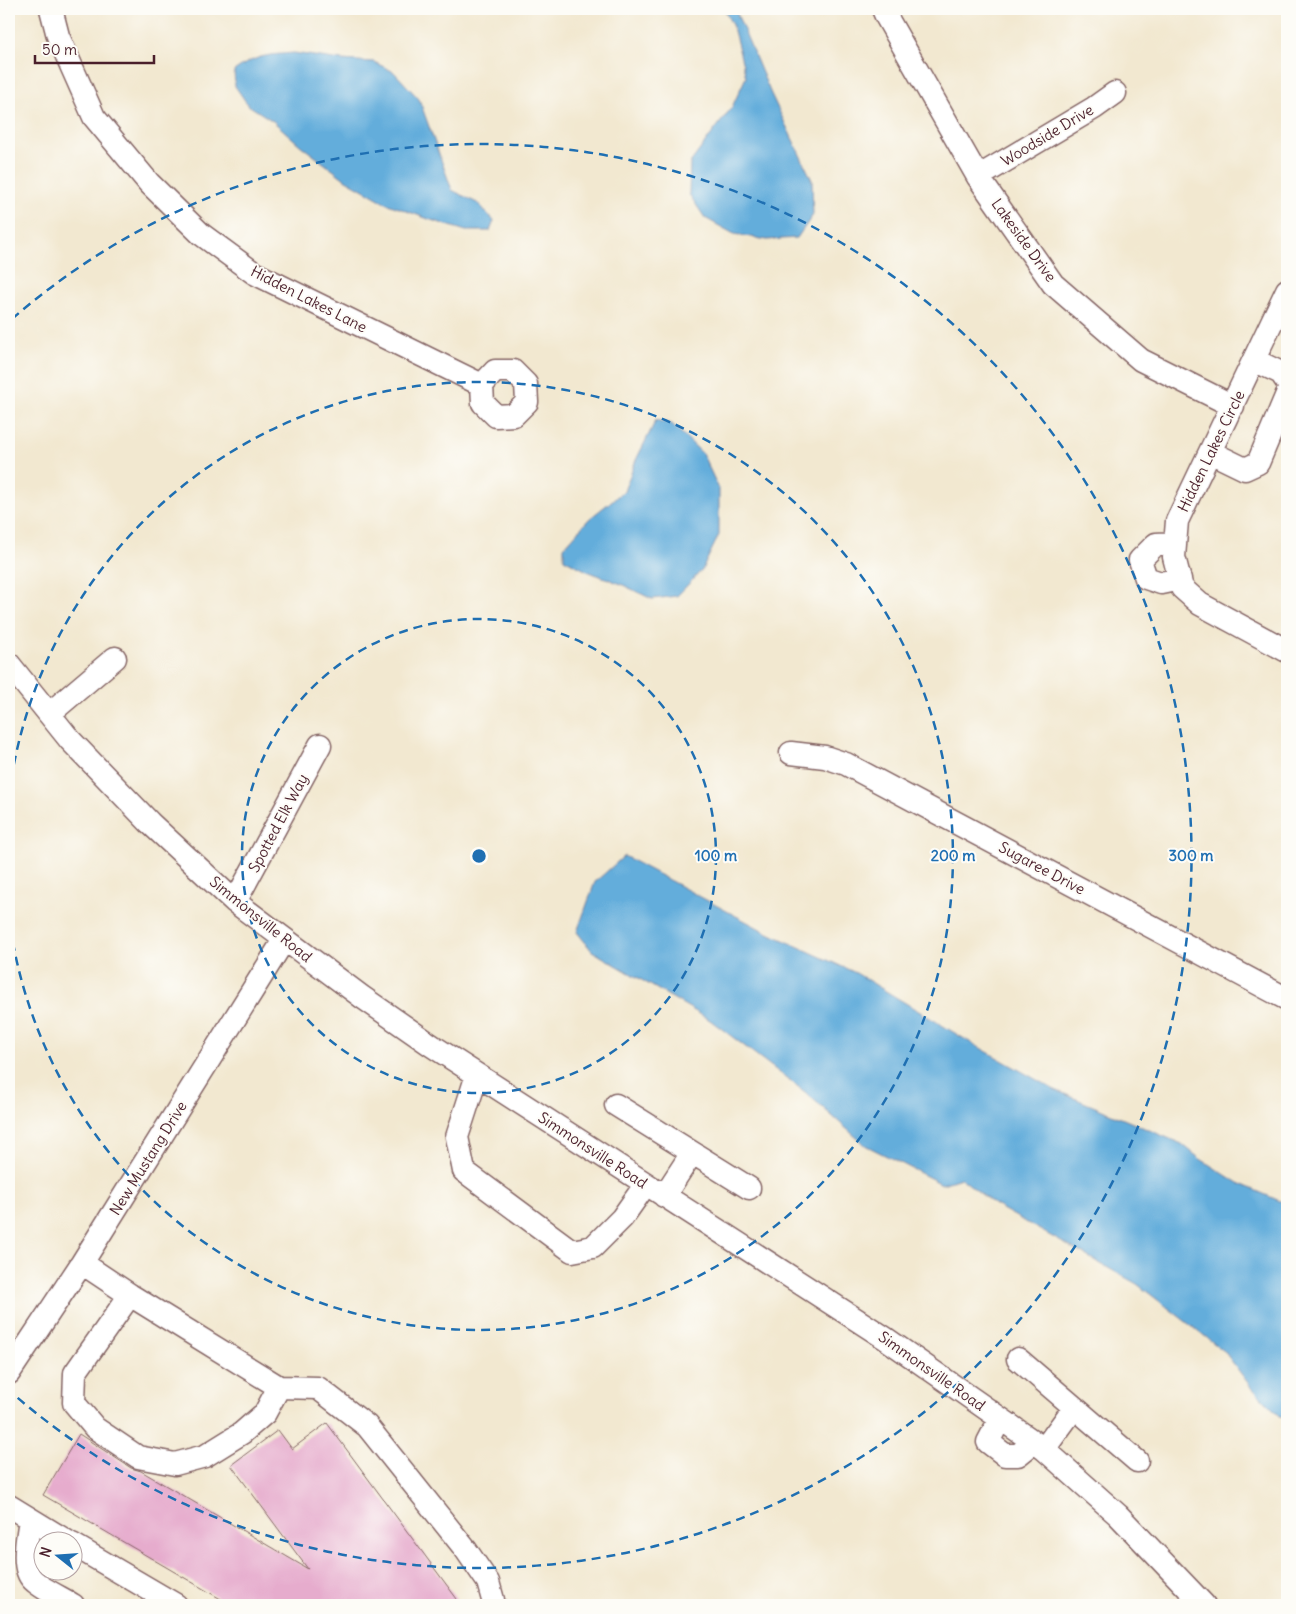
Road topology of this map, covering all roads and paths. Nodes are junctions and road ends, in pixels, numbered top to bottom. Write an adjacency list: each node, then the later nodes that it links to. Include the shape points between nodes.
1 (52, 9): 8 (street, Hidden Lakes Lane, via 58,36 94,117 148,183 201,234 254,273)
2 (883, 9): 4 (street, Lakeside Drive)
3 (1115, 93): 4 (street, Woodside Drive)
4 (978, 177): 10 (street, Lakeside Drive, via 1053,284 1141,360)
5 (1287, 290): 6 (street, Hidden Lakes Circle)
6 (1254, 360): 7 (street, via 1281,373); 10 (street, Hidden Lakes Circle)
7 (1287, 382)
8 (482, 385)
9 (1287, 394): 11 (street, via 1258,463 1245,469)
10 (1233, 406): 11 (street, Hidden Lakes Circle)
11 (1210, 452): 12 (street, Hidden Lakes Circle, via 1177,521)
12 (1175, 543): 13 (street, Hidden Lakes Circle, via 1174,557); 13 (street, via 1156,544 1140,560 1146,578 1161,584)
13 (1180, 579): 14 (street, Hidden Lakes Circle, via 1182,588 1200,604)
14 (1287, 651)
15 (115, 658): 17 (street)
16 (9, 664): 17 (street, Simmonsville Road)
17 (49, 714): 20 (street, Simmonsville Road, via 150,823)
18 (320, 745): 20 (street, Spotted Elk Way)
19 (791, 753): 22 (street, Sugaree Drive, via 825,756 846,764)
20 (235, 902): 21 (street, Simmonsville Road)
21 (284, 940): 23 (street, Simmonsville Road); 28 (street, New Mustang Drive)
22 (1287, 999)
23 (477, 1074): 27 (street, Simmonsville Road); 27 (street, via 457,1137 464,1171 572,1251 593,1247)
24 (616, 1105): 25 (street)
25 (692, 1153): 26 (street); 27 (street)
26 (749, 1188)
27 (655, 1190): 34 (street, Simmonsville Road, via 885,1338)
28 (82, 1263): 29 (street); 31 (street, New Mustang Drive)
29 (130, 1295): 32 (street); 32 (street, via 75,1373 74,1403 94,1428 138,1457 175,1464 205,1456 242,1433 265,1413)
30 (1018, 1359): 33 (street)
31 (11, 1364)
32 (279, 1387): 42 (street, via 318,1388 367,1426 466,1550 488,1582)
33 (1074, 1408): 34 (street); 35 (street)
34 (1039, 1446): 43 (street, Simmonsville Road, via 1118,1515)
35 (1137, 1461)
36 (9, 1506): 37 (street)
37 (30, 1519): 38 (street); 40 (street, via 26,1556 28,1573 33,1580)
38 (51, 1532)
39 (82, 1550): 41 (street)
40 (73, 1605)
41 (176, 1605)
42 (493, 1605)
43 (1204, 1605)

